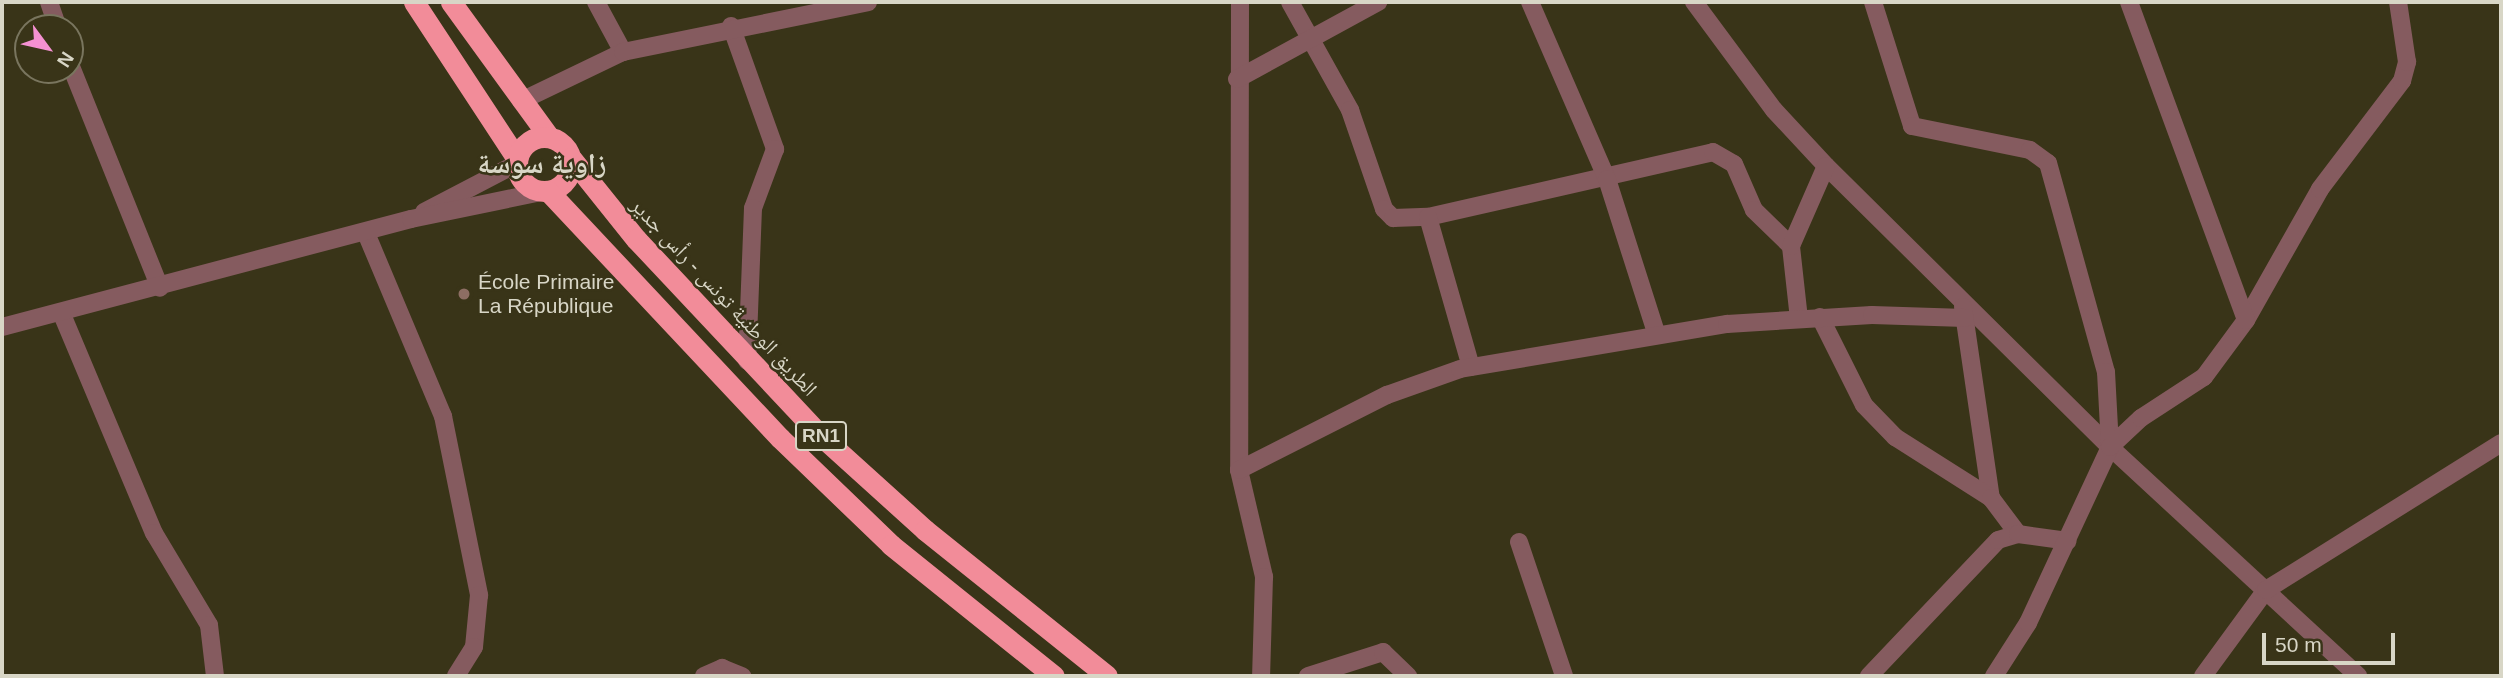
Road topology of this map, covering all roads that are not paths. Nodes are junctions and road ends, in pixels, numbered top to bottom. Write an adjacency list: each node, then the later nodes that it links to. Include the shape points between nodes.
1 (414, 2): 21 (highway, RN1)
2 (451, 2): 18 (highway, RN1)
3 (596, 2): 15 (street)
4 (868, 2): 13 (street)
5 (1240, 2): 16 (street)
6 (1290, 2): 14 (street)
7 (1378, 2): 14 (street)
8 (1530, 2): 23 (street)
9 (1694, 2): 22 (street, via 1767,100)
10 (1873, 2): 40 (street, via 1912,126 2030,150 2048,163 2106,372)
11 (2129, 2): 34 (street)
12 (2398, 2): 34 (street, via 2407,62 2402,81 2320,189)
13 (730, 26): 15 (street); 37 (street, via 775,149 753,208)
14 (1315, 39): 16 (street); 25 (street, via 1365,146 1384,209 1394,218)
15 (623, 52): 18 (street)
16 (1237, 79): 41 (street)
17 (78, 84): 29 (street)
18 (521, 101): 19 (highway, RN1)
19 (549, 137): 20 (highway, RN1); 21 (highway, via 532,139)
20 (571, 158): 24 (highway, via 569,175); 37 (highway, الطريق الوطنية تونس - رأس جدير / RN1)
21 (517, 162): 24 (highway, RN1, via 525,184); 26 (street)
22 (1826, 166): 28 (street); 30 (street)
23 (1607, 179): 25 (street); 28 (street, via 1713,152 1723,155 1762,220); 36 (street)
24 (547, 191): 26 (street); 51 (highway, RN1, via 854,510)
25 (1428, 217): 38 (street)
26 (411, 219): 27 (street)
27 (366, 233): 29 (street); 48 (street, via 443,416 478,595 474,647)
28 (1791, 246): 33 (street)
29 (160, 288): 31 (street)
30 (1964, 310): 32 (street); 40 (street); 42 (street)
31 (61, 312): 35 (street); 47 (street, via 154,533 209,625)
32 (1820, 317): 33 (street); 42 (street, via 1864,405 1895,437)
33 (1799, 319): 36 (street)
34 (2246, 320): 40 (street, via 2204,377 2141,418)
35 (2, 327)
36 (1656, 333): 38 (street)
37 (747, 361): 52 (highway, الطريق الوطنية تونس - رأس جدير / RN1, via 925,530)
38 (1471, 367): 41 (street, via 1387,394)
39 (2501, 443): 46 (street)
40 (2110, 447): 44 (street); 46 (street)
41 (1238, 470): 53 (street, via 1264,577)
42 (1991, 498): 43 (street)
43 (2018, 534): 44 (street); 57 (street, via 1976,559)
44 (2068, 541): 58 (street)
45 (1519, 542): 56 (street)
46 (2266, 590): 59 (street); 60 (street)
47 (215, 676)
48 (456, 676)
49 (704, 676): 50 (street, via 722,668)
50 (742, 676)
51 (1054, 676)
52 (1107, 676)
53 (1261, 676)
54 (1308, 676): 55 (street, via 1383,652)
55 (1408, 676)
56 (1564, 676)
57 (1869, 676)
58 (1994, 676)
59 (2203, 676)
60 (2358, 676)

